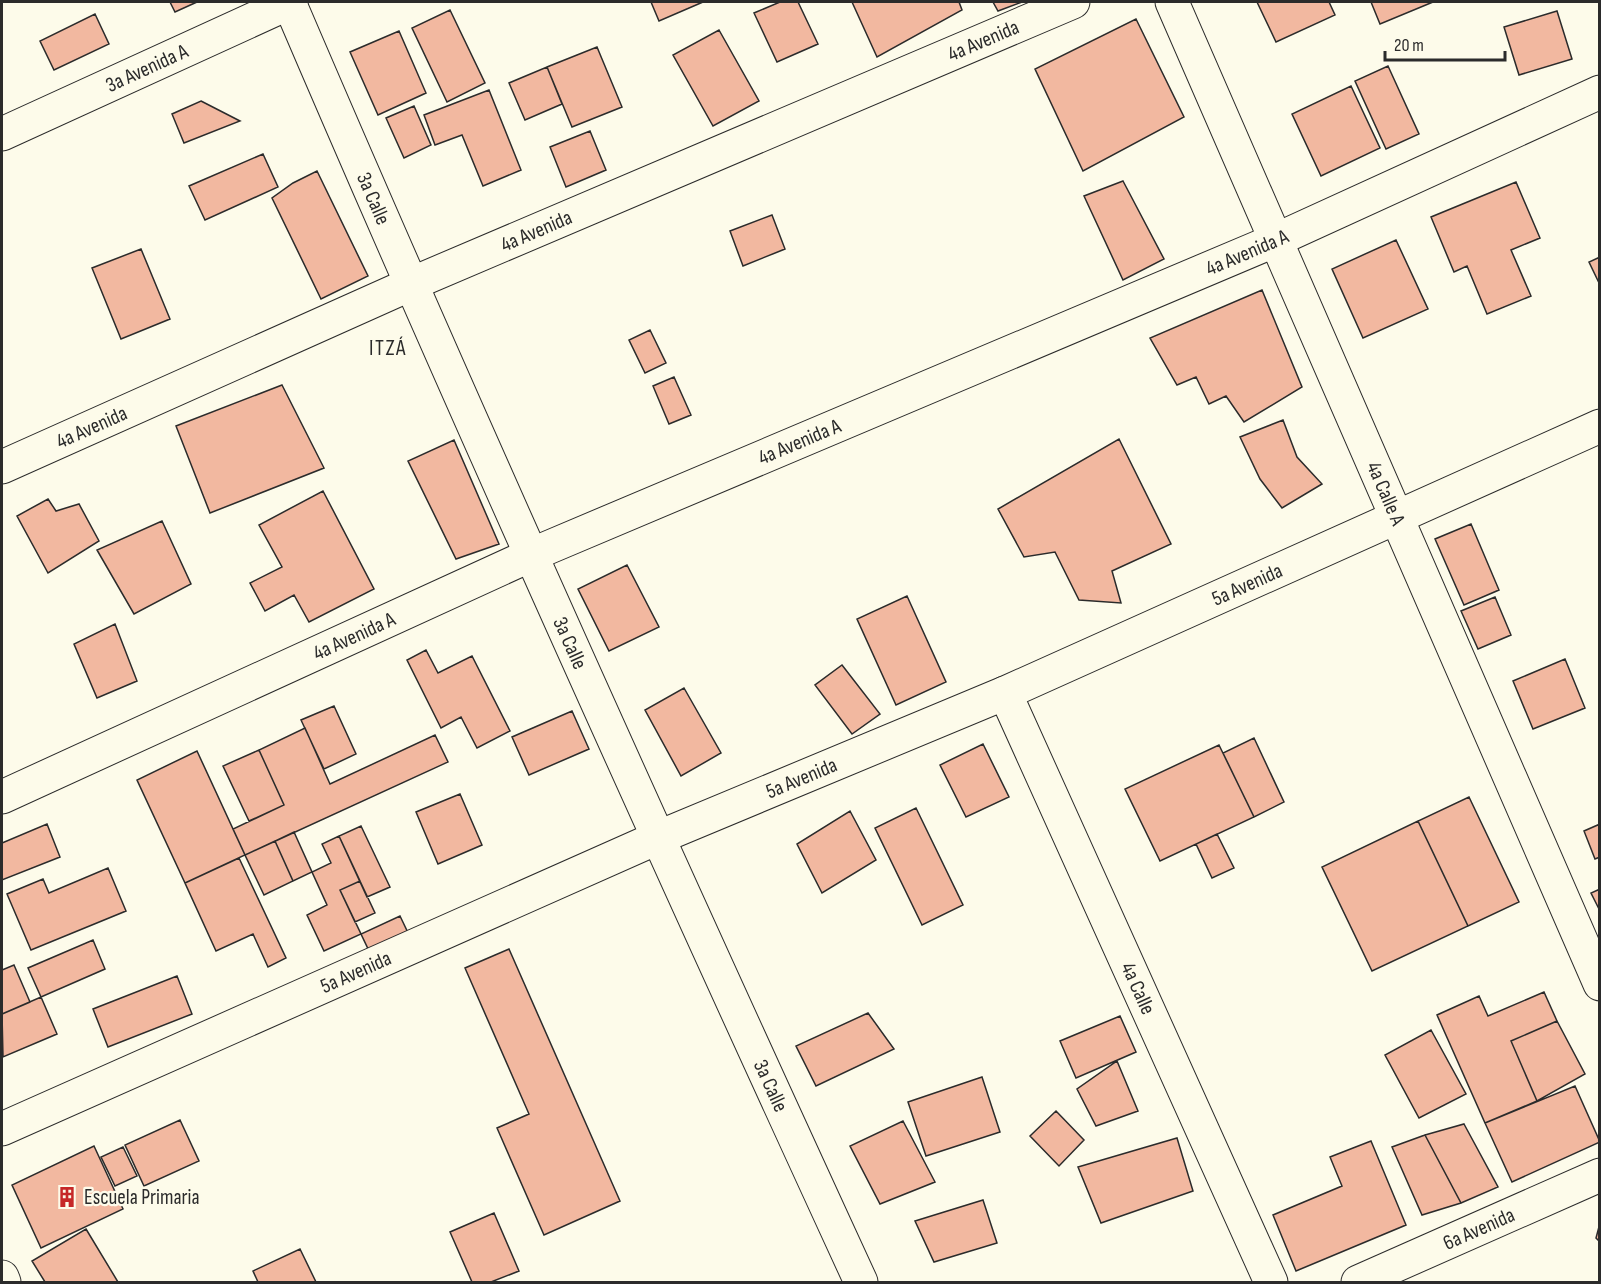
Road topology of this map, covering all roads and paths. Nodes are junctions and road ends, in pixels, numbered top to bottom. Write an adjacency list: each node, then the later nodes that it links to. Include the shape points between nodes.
1 (290, 2): 5 (street, 3a Avenida A); 7 (street, 3a Calle)
2 (1073, 2): 7 (street, 4a Avenida)
3 (1172, 2): 6 (street, 4a Calle A)
4 (1599, 92): 6 (street, 4a Avenida A)
5 (2, 134)
6 (1276, 240): 10 (street, 4a Calle A); 11 (street, 4a Avenida A)
7 (411, 284): 9 (street, 4a Avenida); 11 (street, 3a Calle)
8 (1599, 426): 10 (street, 5a Avenida)
9 (2, 467)
10 (1395, 516): 12 (street, 5a Avenida); 15 (street, 4a Calle A)
11 (533, 554): 13 (street, 4a Avenida A); 14 (street, 3a Calle)
12 (1005, 693): 14 (street, 5a Avenida); 21 (street, 4a Calle)
13 (2, 797)
14 (657, 838): 16 (street, 5a Avenida); 20 (street, 3a Calle)
15 (1599, 984)
16 (2, 1129)
17 (1599, 1175): 22 (street, 6a Avenida)
18 (2, 1277): 19 (street)
19 (4, 1282)
20 (861, 1282)
21 (1271, 1282)
22 (1358, 1282)

